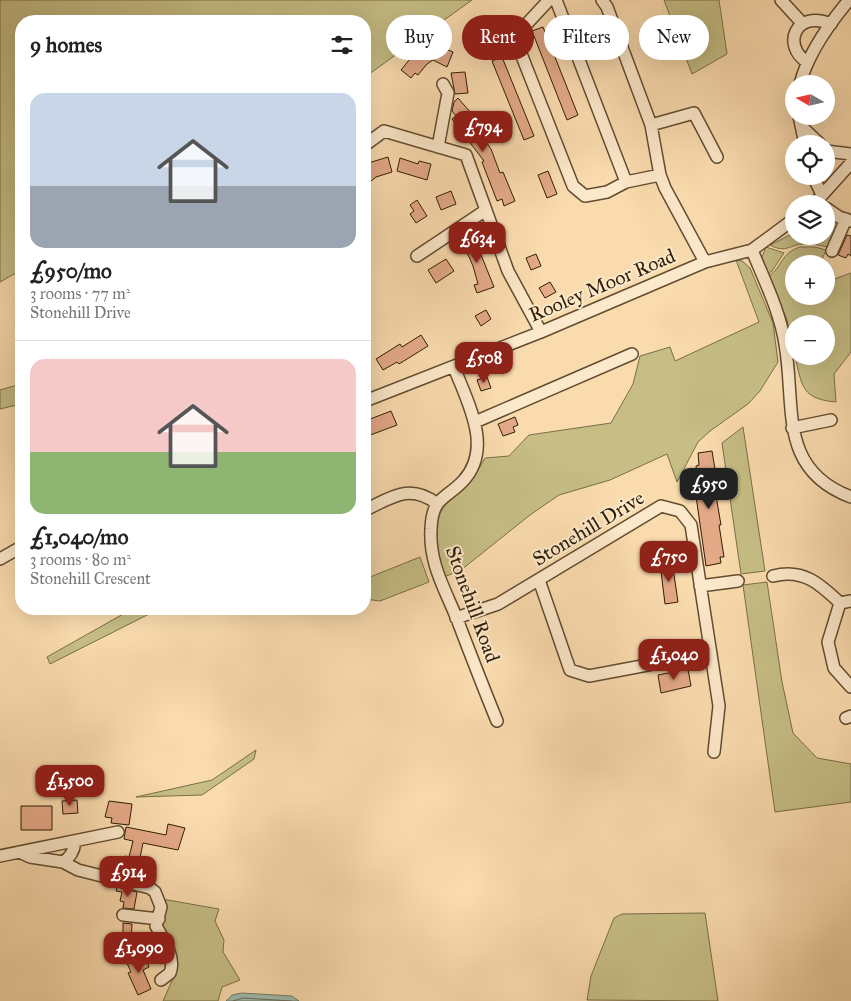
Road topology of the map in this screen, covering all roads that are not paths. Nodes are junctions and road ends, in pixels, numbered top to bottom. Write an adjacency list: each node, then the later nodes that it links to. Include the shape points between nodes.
1 (549, 0): 21 (street, via 522,29 518,46 573,186 585,196 607,192)
2 (556, 0): 21 (street)
3 (602, 0): 11 (street)
4 (781, 0): 6 (street)
5 (849, 0): 7 (street)
6 (802, 24): 7 (street, via 814,19); 8 (street, via 796,32 794,44 799,56)
7 (831, 24): 8 (street)
8 (807, 62): 9 (street)
9 (803, 75)
10 (444, 84): 15 (street, via 448,93)
11 (651, 125): 18 (street, via 694,113); 20 (street)
12 (804, 125): 13 (street)
13 (812, 135)
14 (371, 141): 15 (street, via 384,131)
15 (438, 147): 23 (street, via 466,155)
16 (835, 151): 17 (street)
17 (851, 154)
18 (717, 157)
19 (851, 163): 22 (street)
20 (660, 175): 21 (street); 30 (street)
21 (626, 182)
22 (823, 195)
23 (486, 210): 29 (street); 31 (street, via 508,271)
24 (835, 214): 25 (street)
25 (849, 220): 28 (street)
26 (785, 225): 27 (street, Rooley Moor Road)
27 (752, 250): 30 (street, Rooley Moor Road); 37 (street, via 777,312 785,343)
28 (832, 251)
29 (417, 256)
30 (704, 262): 31 (street, Rooley Moor Road)
31 (541, 332): 33 (street, Rooley Moor Road)
32 (632, 354): 36 (street)
33 (454, 367): 34 (street, Rooley Moor Road); 36 (street)
34 (371, 399)
35 (831, 420): 37 (street)
36 (475, 422): 39 (street, via 478,438 475,460 464,480)
37 (792, 428): 38 (street, via 804,461 818,479)
38 (851, 497)
39 (436, 503): 40 (street, via 404,492); 48 (street, Stonehill Road, via 431,527 432,558)
40 (371, 507)
41 (15, 551): 42 (street)
42 (0, 560)
43 (773, 576): 47 (street, via 786,572 806,577)
44 (539, 580): 46 (street, Stonehill Drive, via 661,506 680,511 691,525); 48 (street, Stonehill Drive, via 498,604); 49 (street, via 570,670 589,676)
45 (738, 581): 46 (street)
46 (700, 586): 49 (street, Stonehill Drive)
47 (845, 602): 50 (street, via 828,642 834,668)
48 (456, 618): 51 (street, Stonehill Road)
49 (711, 653): 52 (street, Stonehill Drive, via 719,706)
50 (851, 687)
51 (496, 721)
52 (714, 752)
53 (118, 832): 54 (street)
54 (75, 842): 55 (street); 57 (street, via 74,851)
55 (19, 852): 56 (street); 57 (street)
56 (0, 856)
57 (63, 862): 59 (street, via 78,870 150,888 161,906)
58 (123, 915): 59 (street)
59 (159, 919): 60 (street, via 156,926 172,963 170,974)
60 (161, 980)

